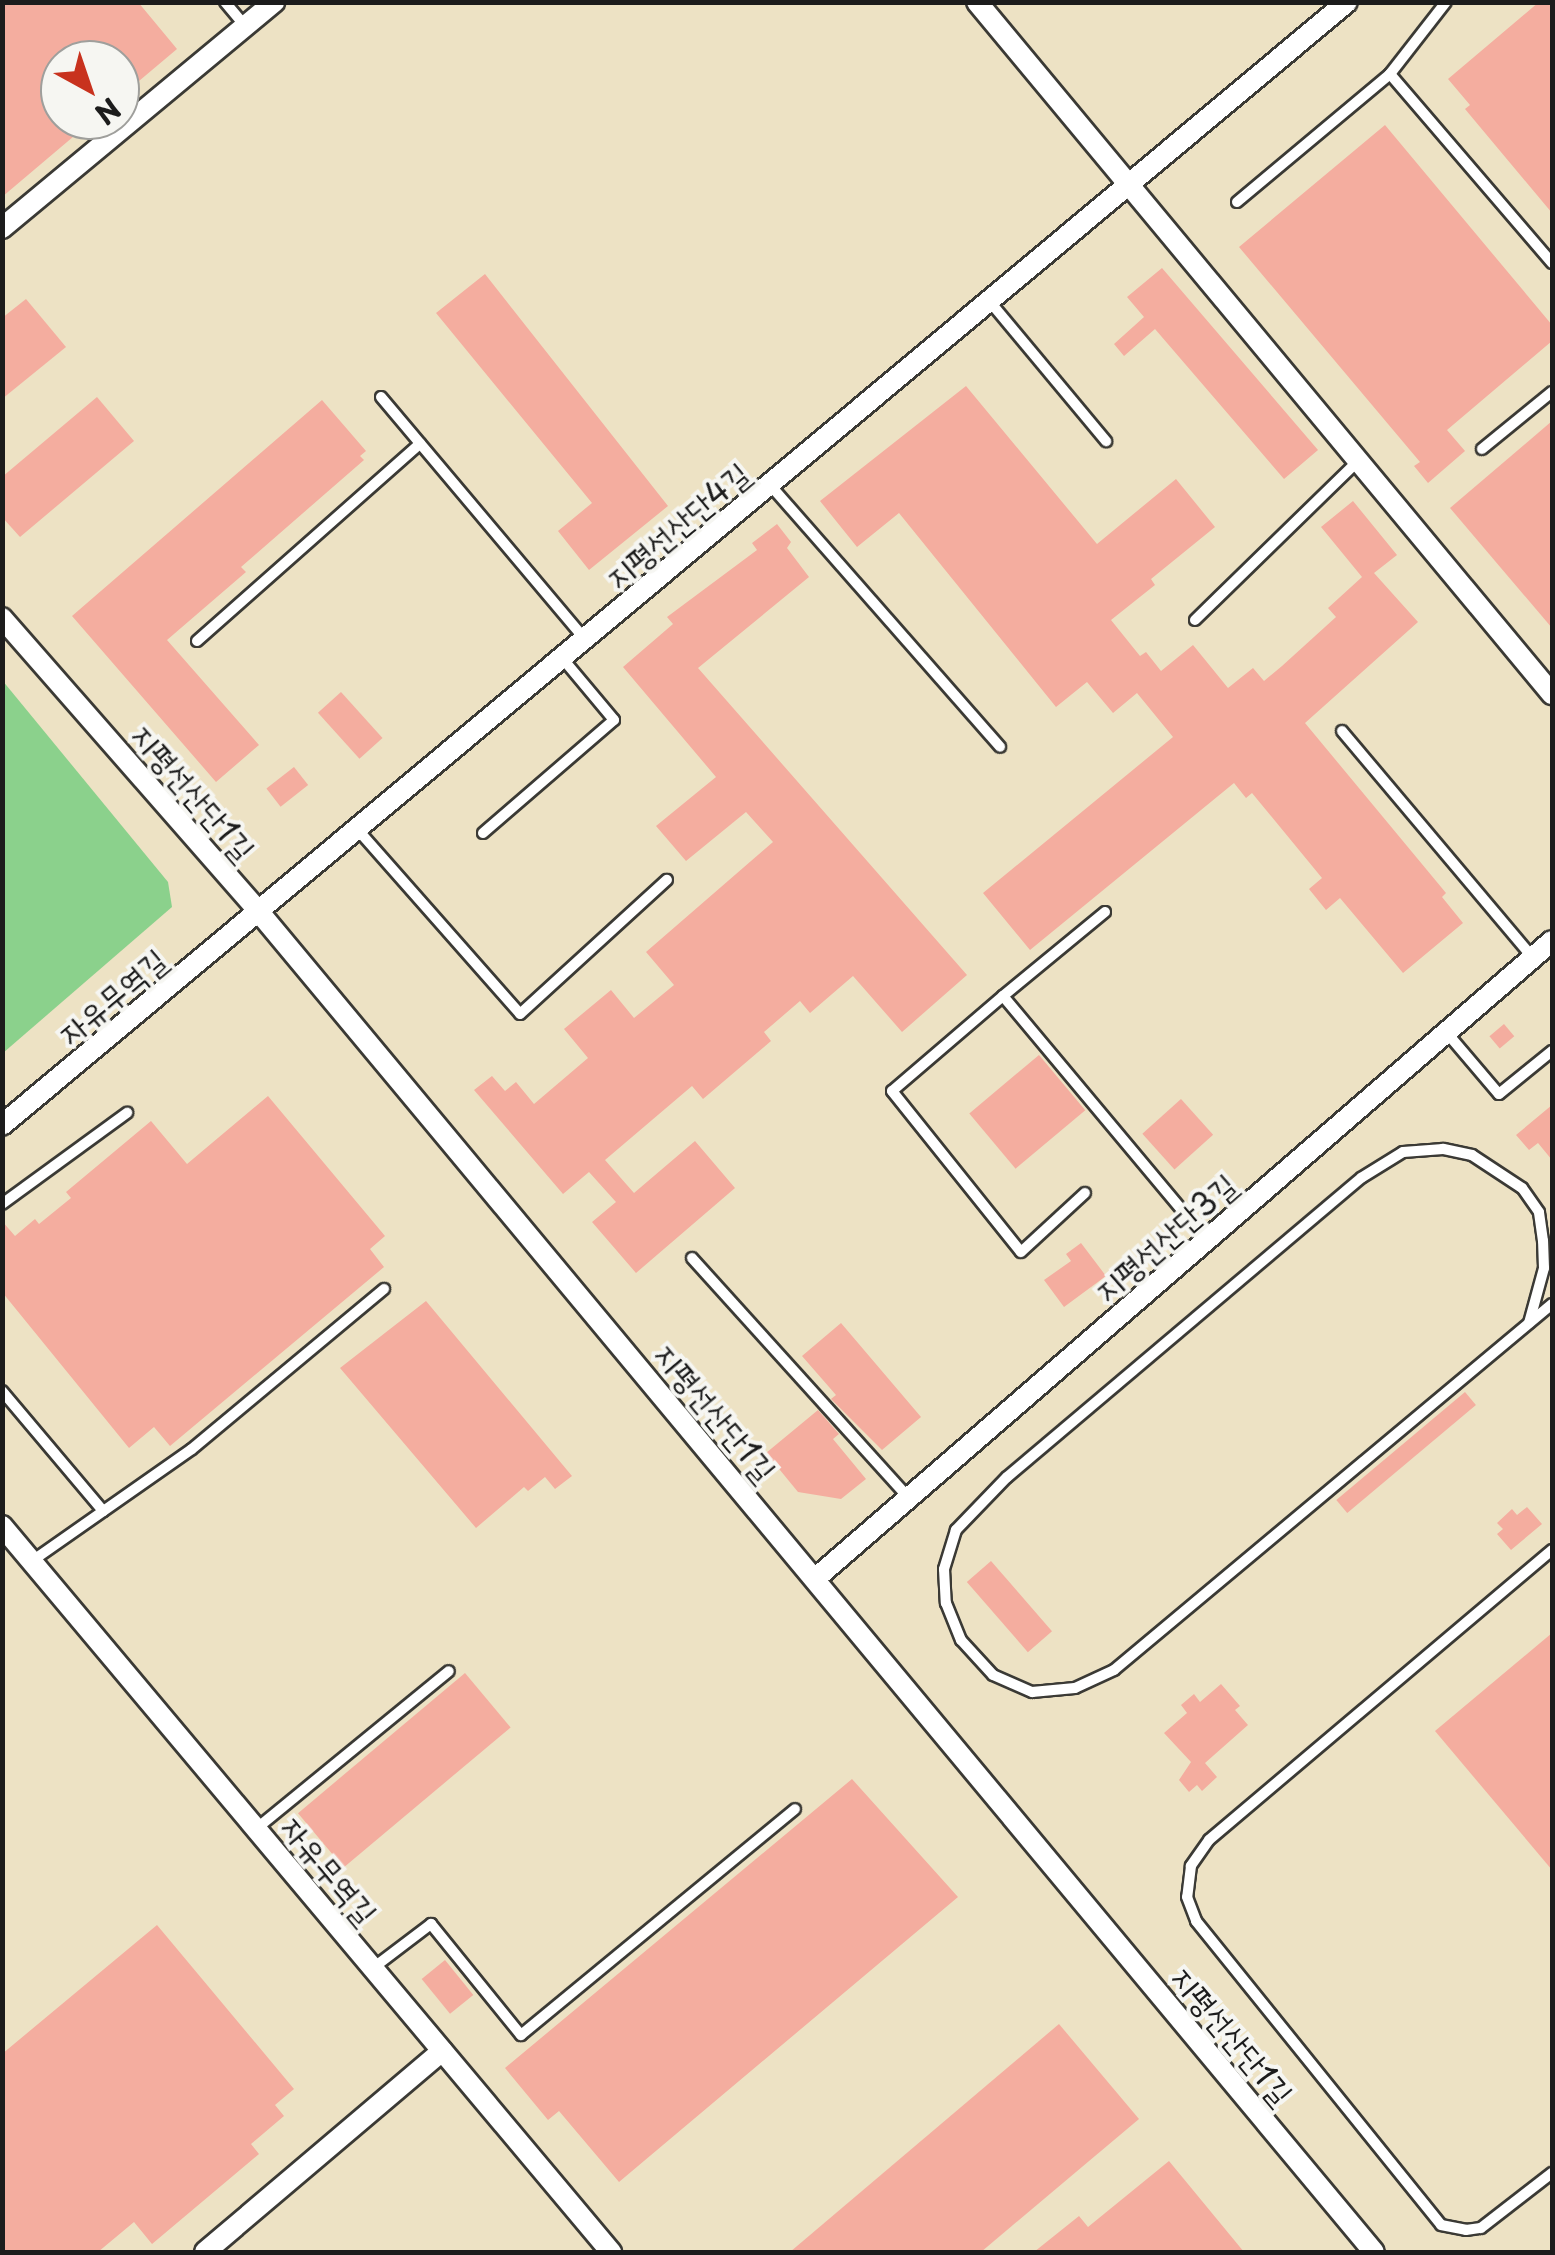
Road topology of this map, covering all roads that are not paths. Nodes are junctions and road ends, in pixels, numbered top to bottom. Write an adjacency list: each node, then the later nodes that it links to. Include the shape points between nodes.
1 (226, 2): 6 (lane)
2 (274, 2): 6 (street)
3 (977, 2): 8 (street)
4 (1346, 2): 8 (street, 지평선산단4길)
5 (1446, 2): 7 (lane)
6 (245, 26): 10 (street)
7 (1390, 74): 9 (lane); 11 (lane)
8 (1133, 184): 12 (street, 지평선산단4길); 18 (street)
9 (1237, 202)
10 (2, 228)
11 (1552, 263)
12 (991, 302): 15 (lane); 19 (street, 지평선산단4길)
13 (1552, 392): 17 (lane)
14 (381, 397): 16 (lane)
15 (1106, 441)
16 (420, 444): 22 (lane); 23 (lane)
17 (1482, 449)
18 (1360, 460): 21 (lane); 25 (street)
19 (771, 486): 22 (street, 지평선산단4길); 27 (lane)
20 (2, 618): 31 (street, 지평선산단1길)
21 (1195, 620)
22 (586, 640): 24 (street, 지평선산단4길)
23 (197, 641)
24 (563, 659): 28 (street, 지평선산단4길); 29 (lane, via 614,720)
25 (1552, 694)
26 (1342, 730): 34 (lane)
27 (1000, 748)
28 (358, 830): 30 (lane, via 520,1014); 31 (street, 지평선산단4길)
29 (483, 833)
30 (667, 880)
31 (259, 912): 39 (street, 자유무역길); 53 (street, 지평선산단1길)
32 (1106, 912): 35 (lane)
33 (1552, 940): 34 (street, 지평선산단3길)
34 (1532, 958): 36 (street, 지평선산단3길)
35 (1003, 996): 40 (lane, via 892,1091 1020,1252); 42 (lane)
36 (1447, 1032): 37 (lane, via 1499,1094); 42 (street, 지평선산단3길)
37 (1552, 1051)
38 (126, 1113): 41 (lane)
39 (2, 1125)
40 (1086, 1193)
41 (2, 1204)
42 (1206, 1240): 48 (street, 지평선산단3길)
43 (692, 1258): 48 (lane)
44 (384, 1289): 49 (lane, via 192,1450)
45 (1552, 1304): 46 (lane)
46 (1530, 1323): 46 (lane, via 1114,1670 1075,1688 1032,1692 993,1676 961,1640 946,1603 944,1569 956,1530 1007,1477 1361,1178 1403,1152 1472,1154 1522,1188 1539,1212 1543,1240 1544,1268)
47 (2, 1391): 49 (lane)
48 (908, 1498): 53 (street, 지평선산단3길)
49 (104, 1511): 52 (lane)
50 (2, 1526): 52 (street, 자유무역길)
51 (1552, 1550): 59 (lane, via 1209,1840 1191,1866 1187,1897 1196,1921 1441,2225 1481,2228)
52 (32, 1561): 56 (street, 자유무역길)
53 (816, 1578): 62 (street, 지평선산단1길)
54 (449, 1671): 56 (lane)
55 (796, 1809): 57 (lane, via 521,2036 431,1924)
56 (256, 1828): 57 (street, 자유무역길)
57 (373, 1968): 58 (street, 자유무역길)
58 (442, 2050): 60 (street); 61 (street, 자유무역길)
59 (1552, 2173)
60 (204, 2252)
61 (611, 2252)
62 (1374, 2252)

